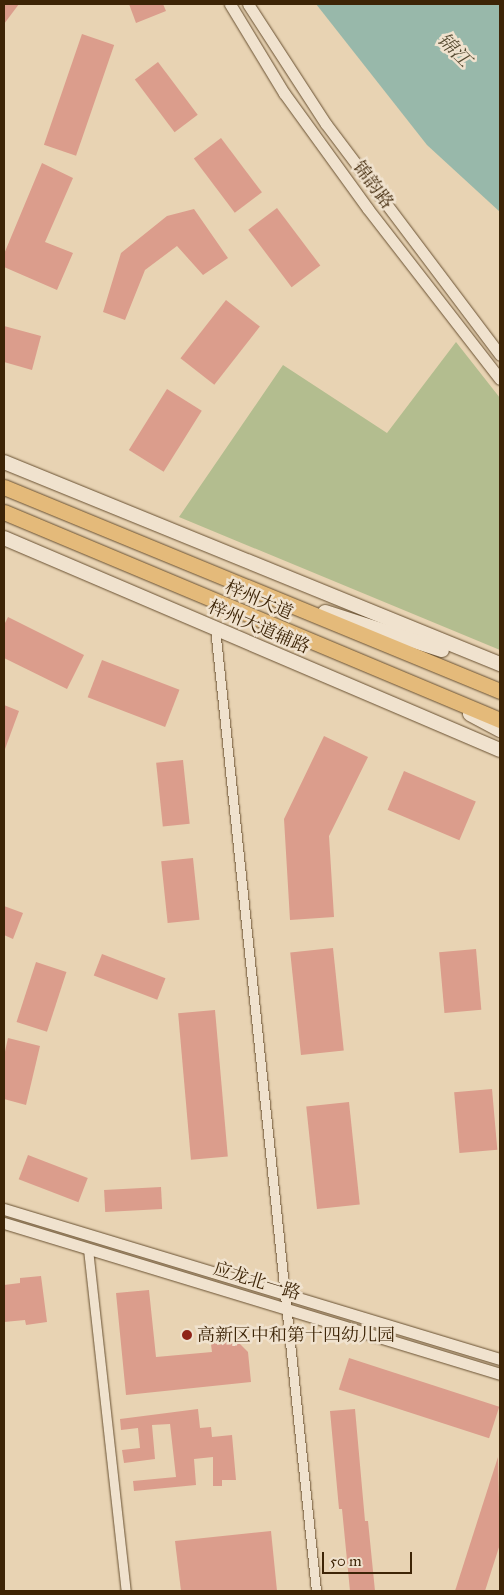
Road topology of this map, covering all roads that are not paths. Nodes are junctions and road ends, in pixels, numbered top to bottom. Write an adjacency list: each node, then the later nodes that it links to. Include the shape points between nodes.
1 (230, 4): 4 (street, 锦韵路, via 284,93 368,209)
2 (248, 4): 3 (street, 锦韵路, via 326,124)
3 (499, 352)
4 (500, 379)
5 (4, 462): 11 (main road)
6 (4, 488): 9 (highway, 梓州大道)
7 (4, 512): 12 (highway, 梓州大道)
8 (4, 538): 10 (main road, 梓州大道辅路)
9 (259, 591): 11 (main road); 13 (highway, 梓州大道)
10 (215, 628): 16 (main road, 梓州大道辅路); 20 (street)
11 (500, 666)
12 (428, 690): 14 (highway, 梓州大道); 15 (main road)
13 (500, 692)
14 (500, 720)
15 (500, 730)
16 (500, 750)
17 (4, 1209): 20 (street, 应龙北一路)
18 (4, 1223): 19 (street, 应龙北一路)
19 (88, 1248): 21 (street, 应龙北一路); 24 (street)
20 (285, 1292): 21 (street); 22 (street, 应龙北一路)
21 (286, 1308): 23 (street, 应龙北一路); 25 (street)
22 (500, 1359)
23 (500, 1374)
24 (126, 1591)
25 (316, 1591)

